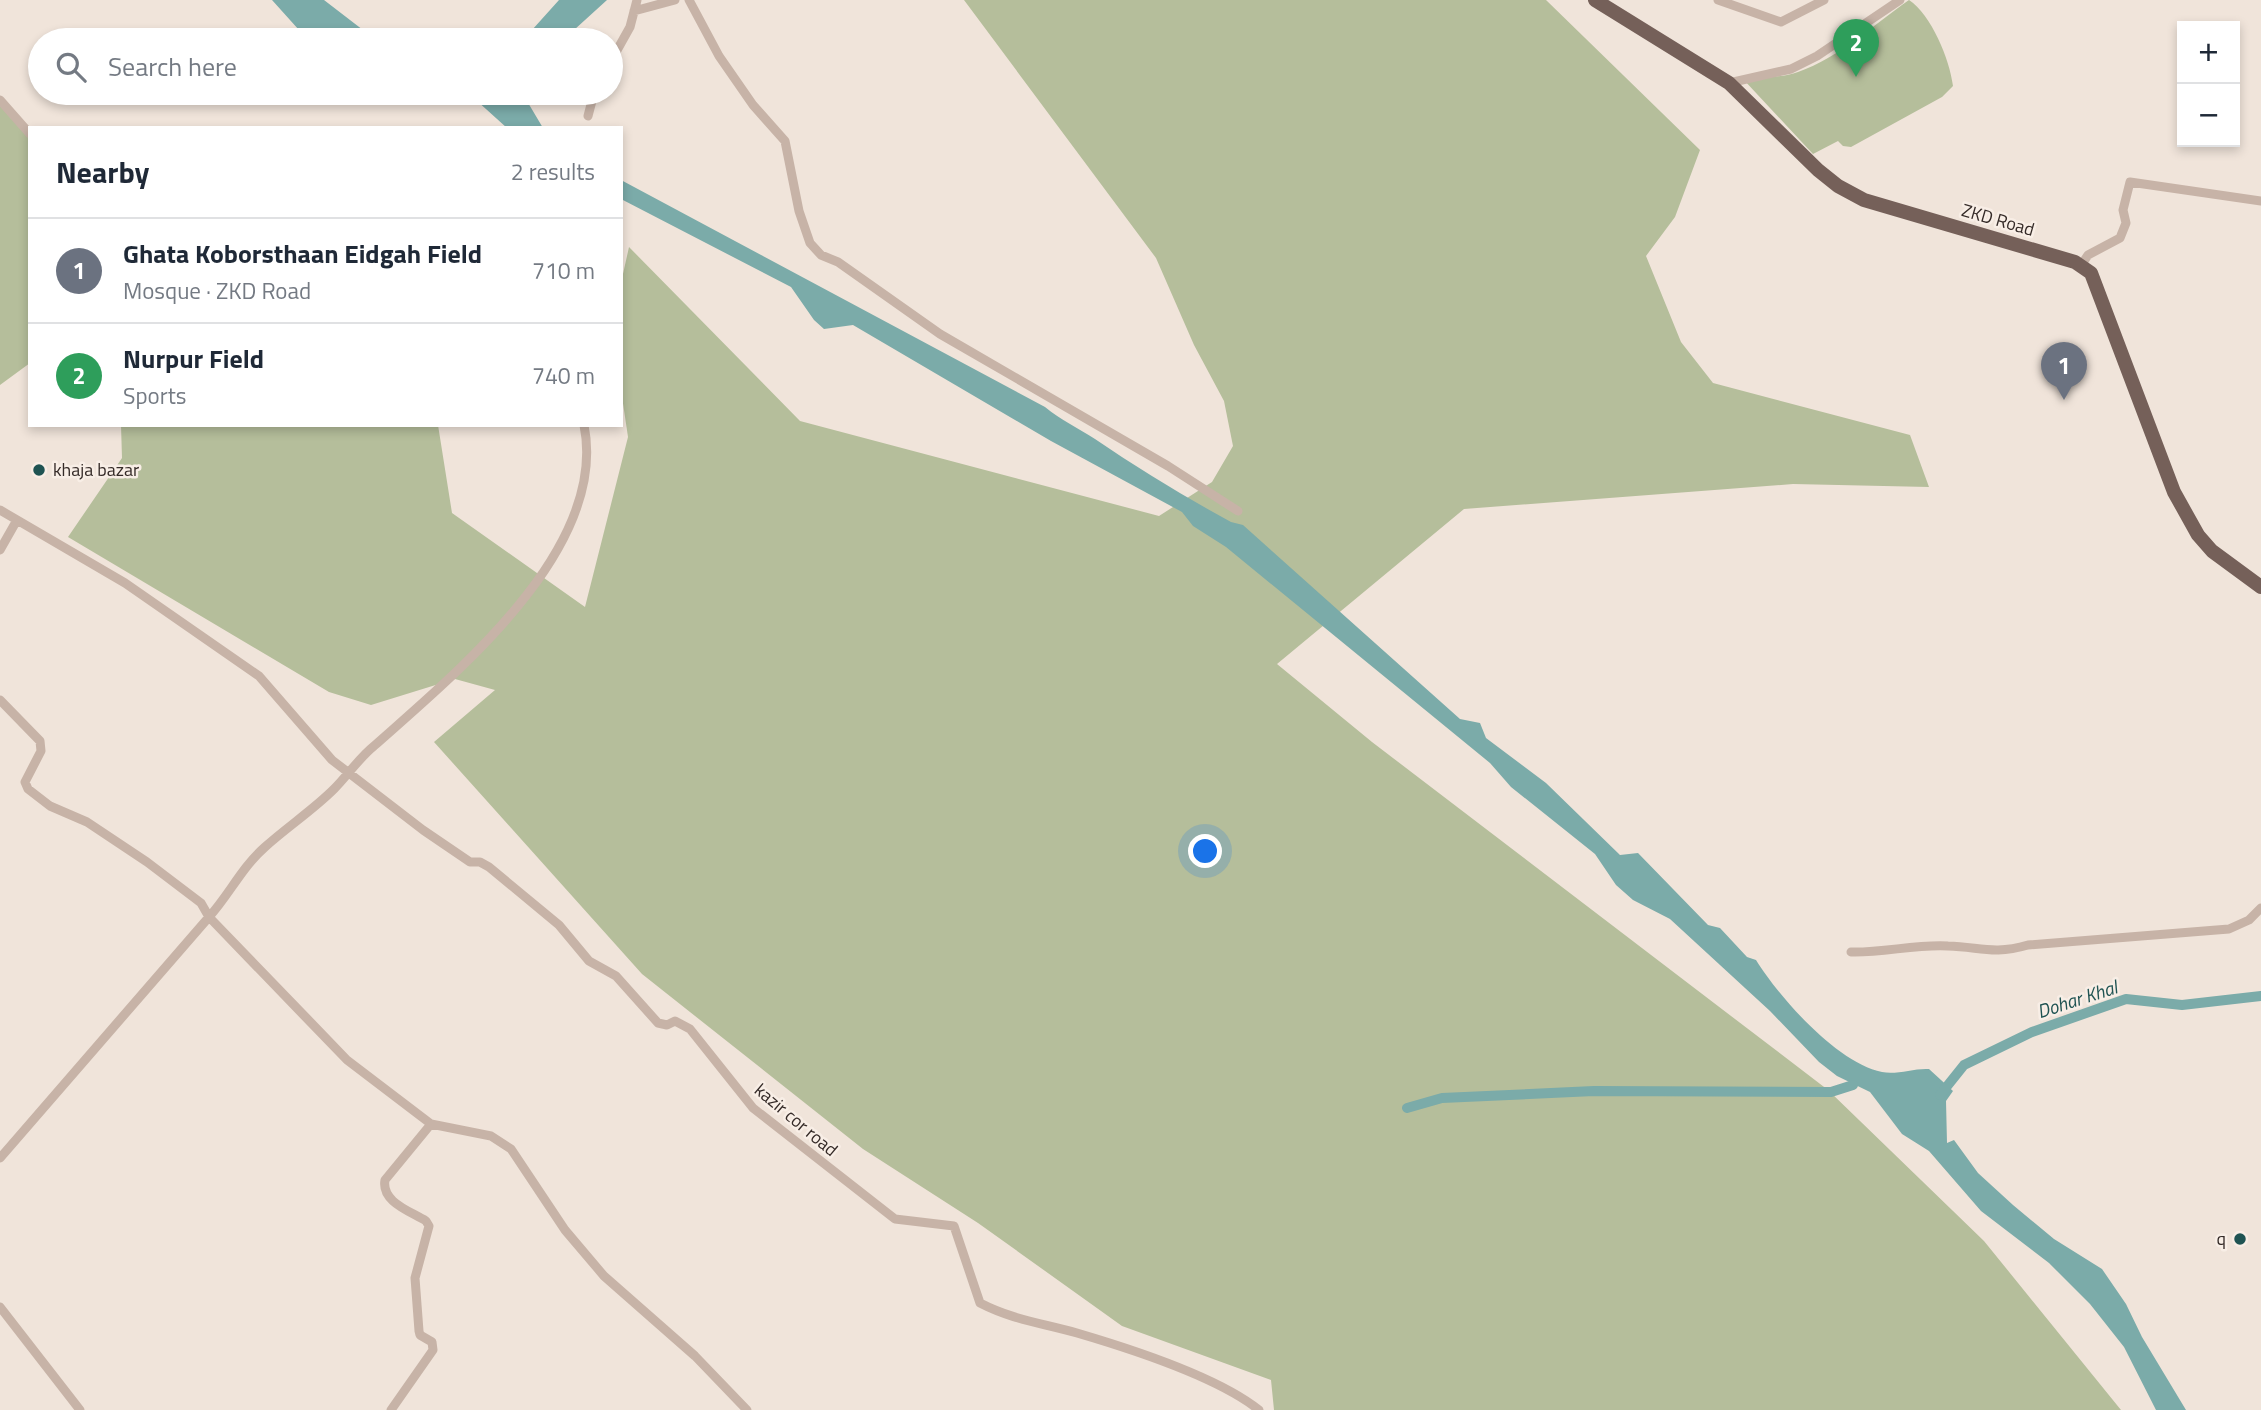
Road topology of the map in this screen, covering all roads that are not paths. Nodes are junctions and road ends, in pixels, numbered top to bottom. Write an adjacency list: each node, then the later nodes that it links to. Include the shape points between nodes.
1 (637, 0): 8 (street)
2 (675, 0): 8 (street)
3 (689, 0): 19 (street, via 753,105 785,141 799,211 810,243 821,255 838,262 940,334)
4 (1595, 0): 10 (main road, ZKD Road)
5 (1718, 0): 6 (street, via 1781,22)
6 (1824, 0)
7 (1900, 0): 10 (street, via 1795,67)
8 (634, 11): 9 (street)
9 (623, 40)
10 (1729, 83): 16 (main road, ZKD Road, via 1818,170 1864,200)
11 (0, 100): 14 (street)
12 (591, 105): 13 (street)
13 (588, 116)
14 (28, 132)
15 (2261, 201): 16 (street, via 2127,183 2123,210 2127,221 2120,238 2088,255)
16 (2081, 264): 22 (main road, via 2091,273 2186,516 2212,551)
17 (584, 427): 24 (street, via 588,445 581,490 547,569 482,648)
18 (0, 510): 20 (street)
19 (1238, 511)
20 (17, 520): 21 (street); 24 (street, via 125,583 259,676 332,760)
21 (0, 550)
22 (2261, 587)
23 (0, 700): 26 (street, via 40,741 41,751 25,782 29,789 50,806 123,844 201,903)
24 (348, 772): 26 (street, via 254,858); 34 (street, kazir cor road, via 470,862 489,867 559,925 589,961 616,976 658,1023 675,1021 690,1029 753,1108 895,1219 954,1226 980,1303 1007,1317 1076,1333 1173,1367)
25 (2261, 908): 27 (street, via 2229,929 2028,945 2003,952 1947,945)
26 (209, 917): 28 (street, via 347,1059); 29 (street)
27 (1851, 953)
28 (431, 1124): 32 (street, via 385,1180 387,1198 429,1226 415,1278 419,1331 432,1342 433,1350); 33 (street, via 491,1136 511,1149 565,1230 604,1276 695,1356)
29 (0, 1158)
30 (0, 1307): 31 (street)
31 (80, 1410)
32 (391, 1410)
33 (747, 1410)
34 (1259, 1410)

